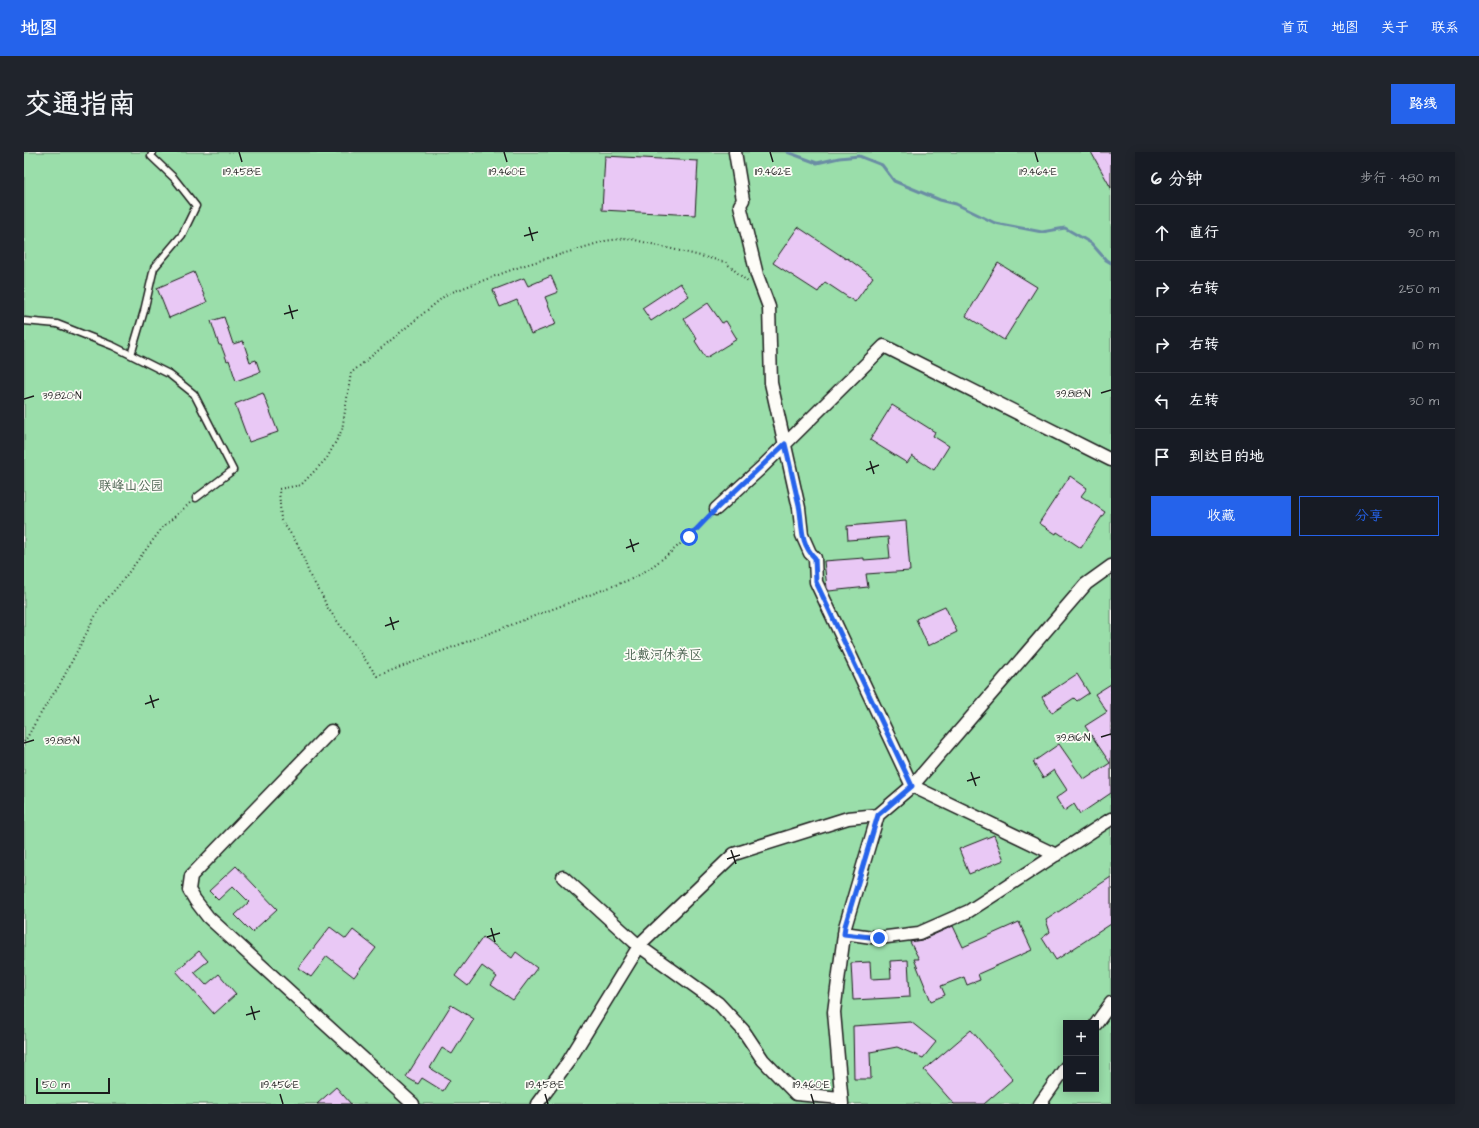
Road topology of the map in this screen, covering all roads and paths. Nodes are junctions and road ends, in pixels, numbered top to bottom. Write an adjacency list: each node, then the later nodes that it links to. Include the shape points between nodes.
1 (153, 152): 5 (lane, via 151,156 174,178 196,206 182,236 154,268)
2 (735, 152): 6 (street, via 743,200 740,205 757,275 769,307 771,384)
3 (750, 285): 9 (path, via 725,262 627,238 605,241 522,266 447,294 351,373 342,430 327,458 301,484 279,489 281,520 297,543 310,576 327,607 377,676 634,578 689,537)
4 (24, 321): 5 (lane, via 57,324)
5 (132, 355): 8 (lane, via 170,374 194,394 233,470)
6 (785, 444): 7 (street, via 884,346); 9 (street); 13 (street, via 800,508 802,535 815,558 816,582)
7 (1111, 460)
8 (196, 498): 12 (path, via 163,527 100,607 59,686)
9 (716, 509)
10 (1111, 566): 13 (street, via 1086,584)
11 (330, 731): 24 (street, via 191,876 189,890 208,917)
12 (24, 742)
13 (912, 786): 14 (street); 16 (street)
14 (878, 815): 18 (street); 19 (street, via 848,818 734,854)
15 (1111, 819): 16 (street)
16 (1056, 855): 18 (street, via 969,911 919,933 879,938)
17 (563, 877): 19 (street)
18 (844, 934): 23 (street, via 834,1012)
19 (639, 946): 23 (street, via 718,1003 743,1030 763,1060 796,1094); 25 (street, via 568,1062)
20 (1111, 1003): 21 (street)
21 (1099, 1020)
22 (1063, 1071): 26 (street)
23 (842, 1101)
24 (413, 1104)
25 (537, 1104)
26 (1040, 1104)

